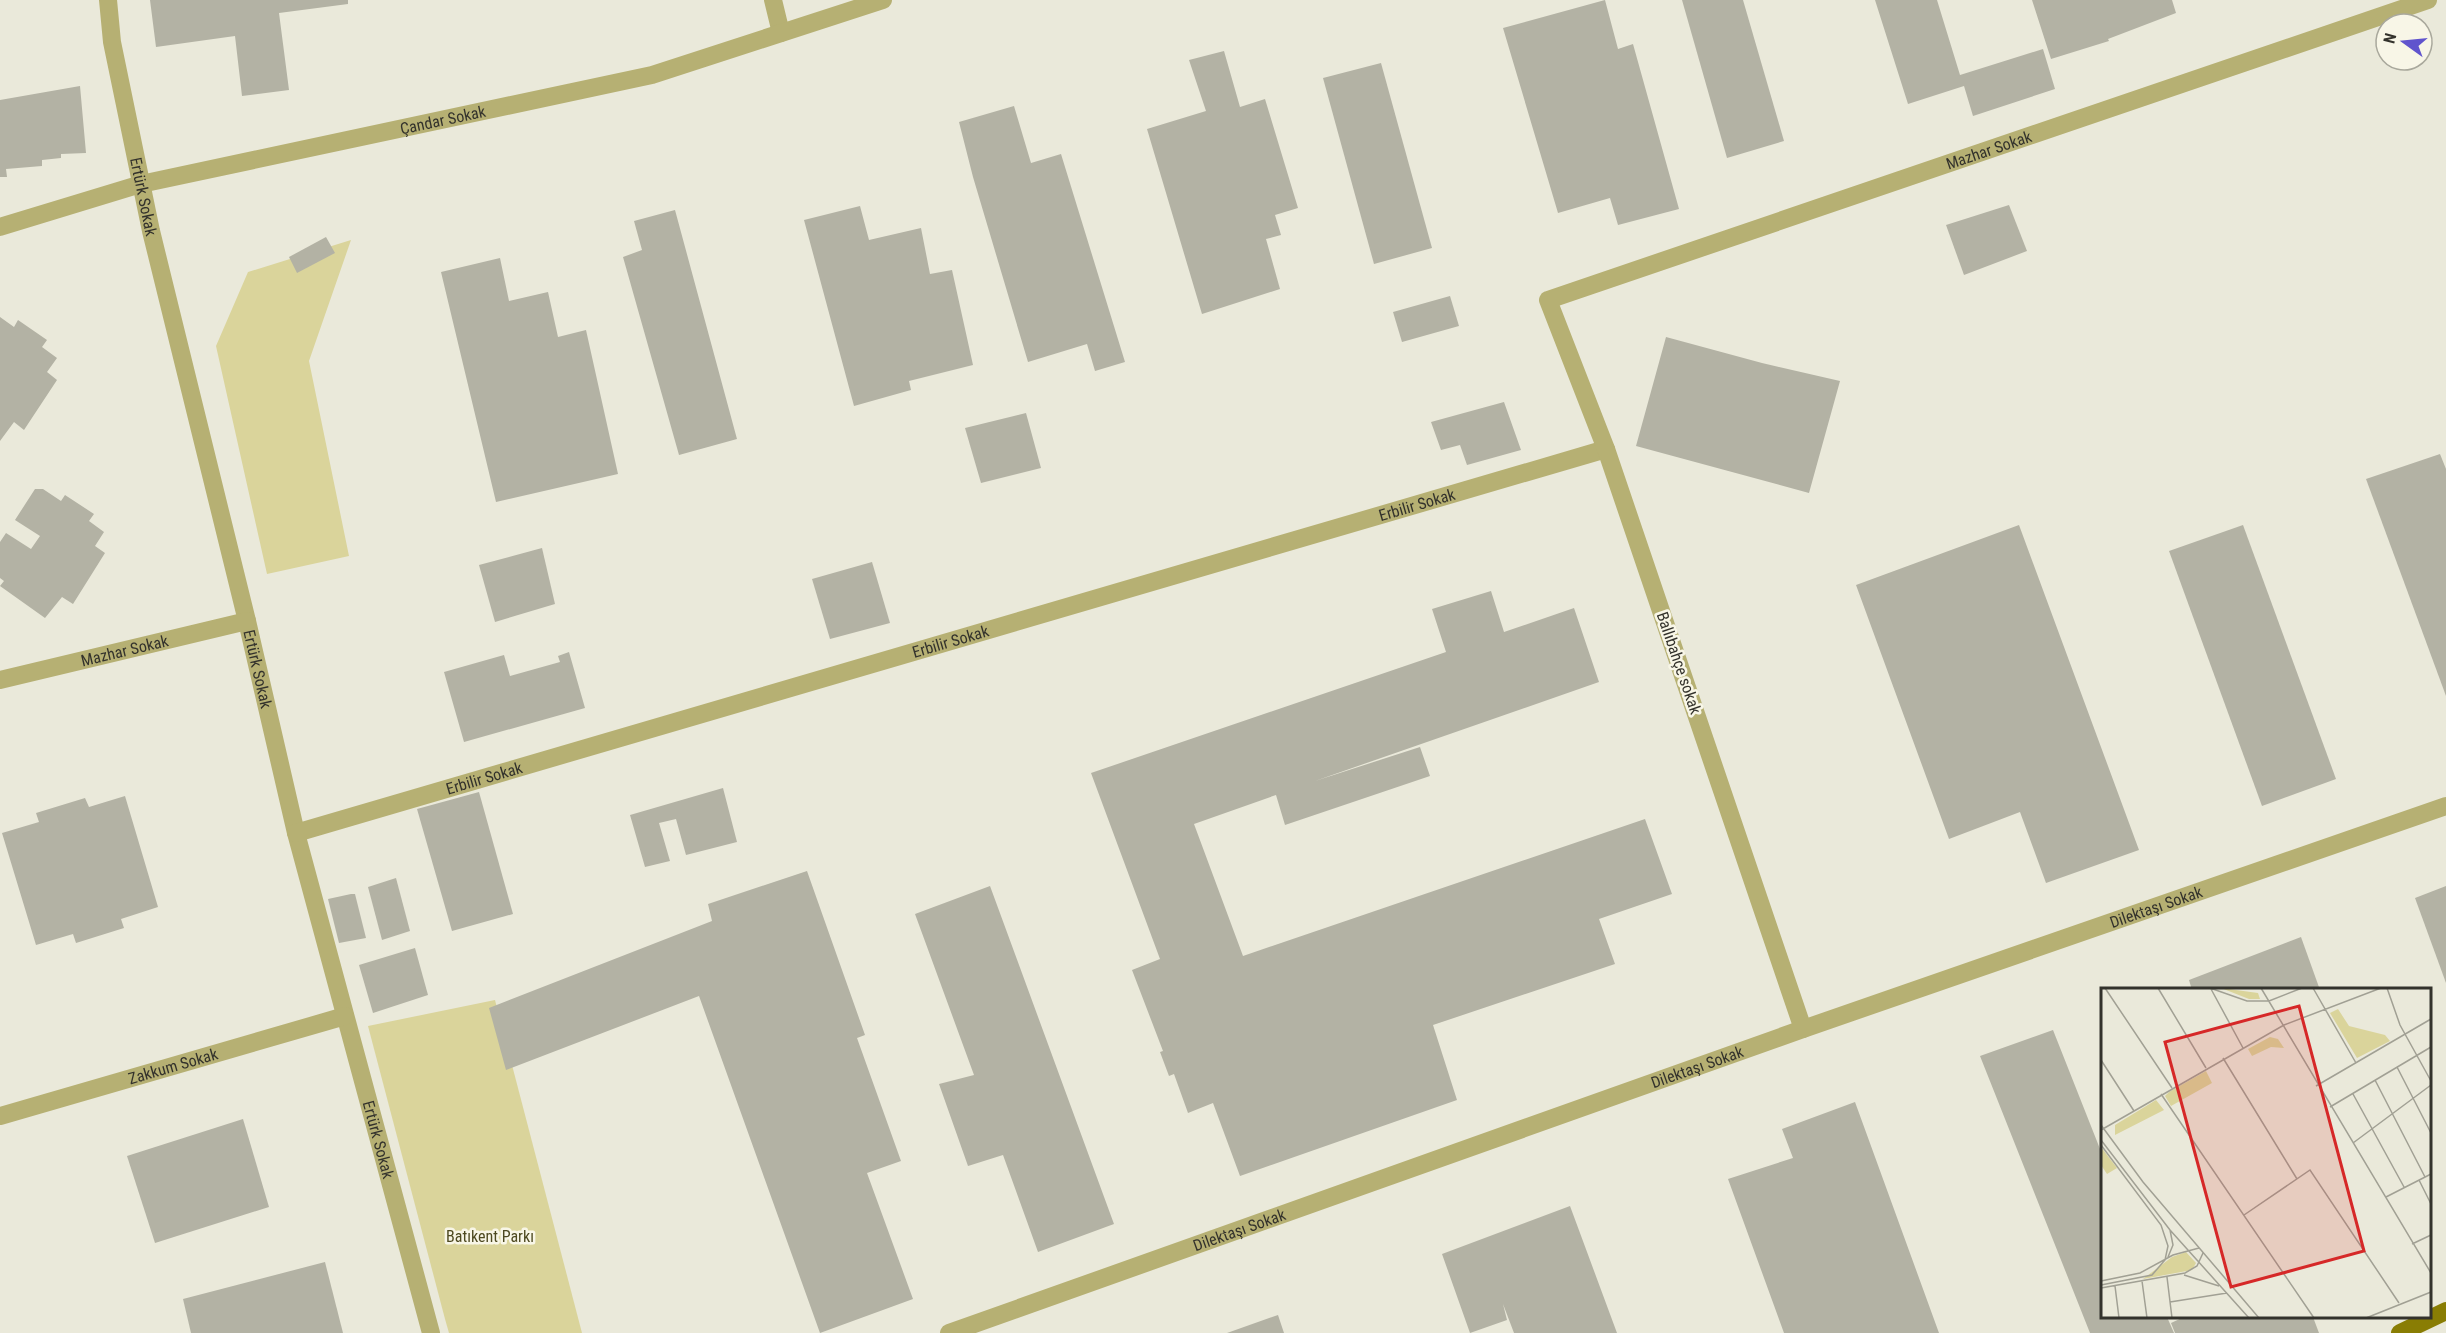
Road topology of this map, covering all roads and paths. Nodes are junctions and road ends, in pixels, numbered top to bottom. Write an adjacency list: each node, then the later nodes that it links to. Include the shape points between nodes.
1 (108, 0): 6 (street, Ertürk Sokak, via 112,42)
2 (773, 0): 5 (street)
3 (883, 0): 5 (street, Çandar Sokak)
4 (2428, 0): 8 (street, Mazhar Sokak)
5 (781, 33): 6 (street, Çandar Sokak, via 652,75)
6 (141, 184): 7 (street, Çandar Sokak); 10 (street, Ertürk Sokak)
7 (0, 227)
8 (1548, 300): 9 (street, Ballıbahçe sokak)
9 (1606, 449): 13 (street, Erbilir Sokak); 15 (street, Ballıbahçe sokak)
10 (247, 621): 11 (street, Mazhar Sokak); 13 (street, Ertürk Sokak)
11 (0, 681)
12 (2446, 806): 15 (street, Dilektaşı Sokak)
13 (296, 833): 14 (street, Ertürk Sokak)
14 (345, 1016): 16 (street, Zakkum Sokak); 18 (street, Ertürk Sokak)
15 (1803, 1029): 19 (street, Dilektaşı Sokak)
16 (0, 1116)
17 (2446, 1311): 20 (main road)
18 (431, 1333)
19 (949, 1333)
20 (2400, 1333)

